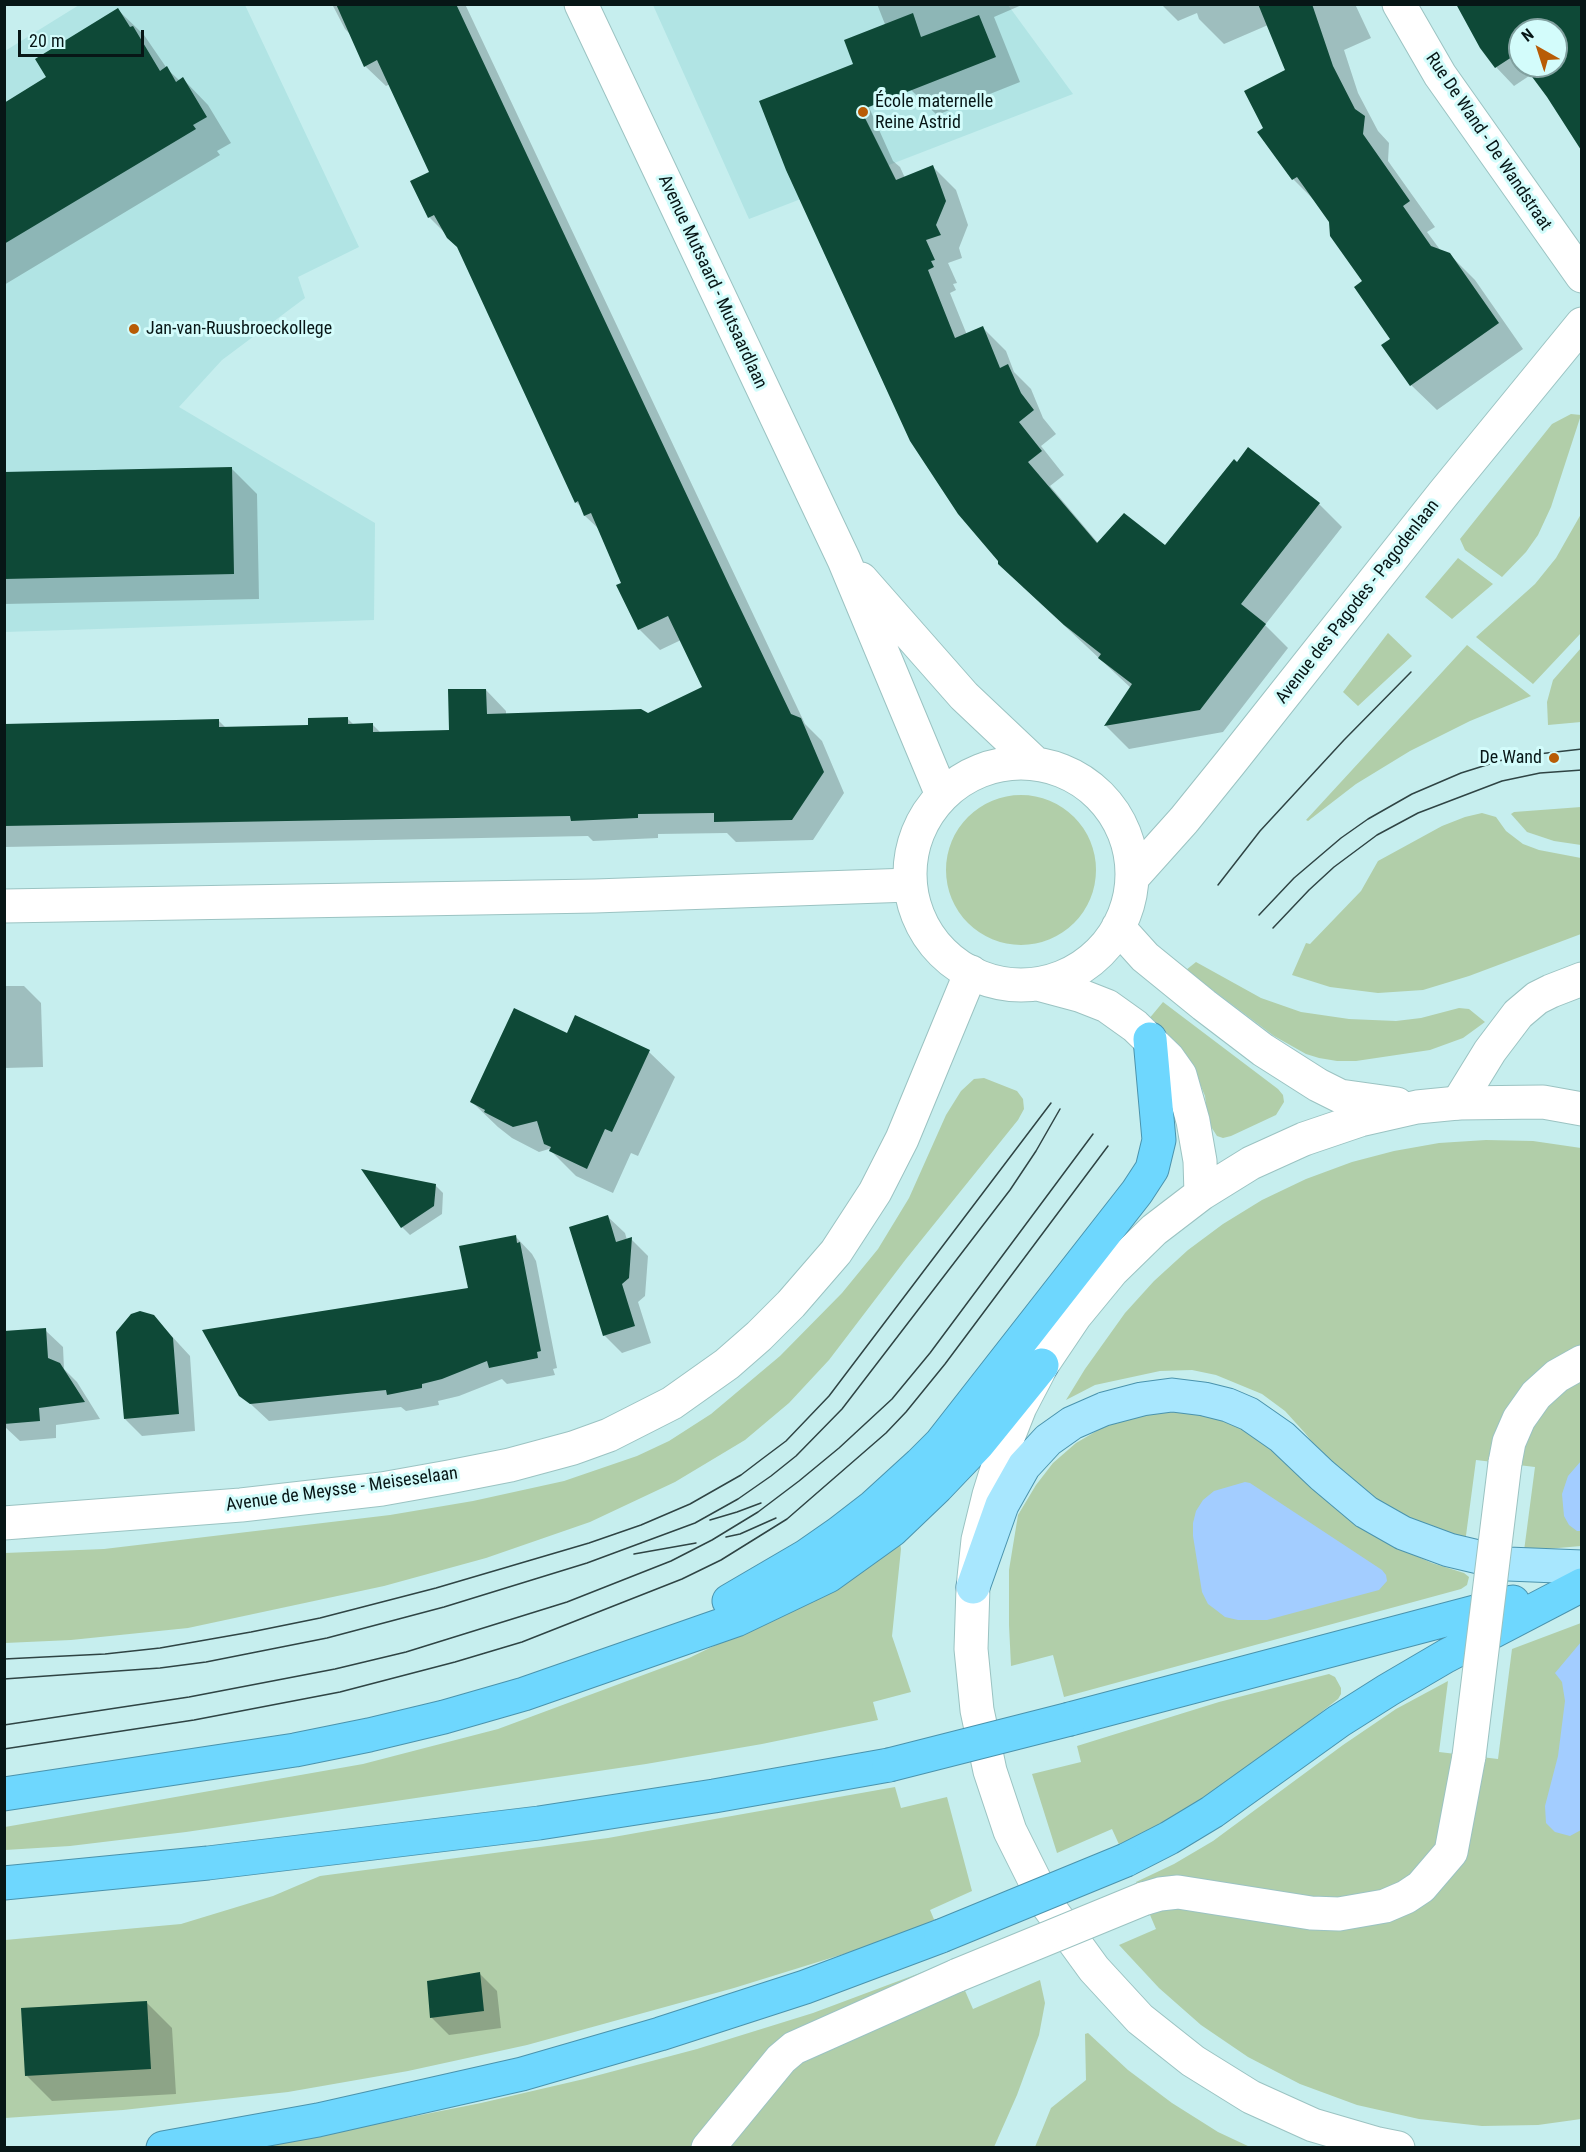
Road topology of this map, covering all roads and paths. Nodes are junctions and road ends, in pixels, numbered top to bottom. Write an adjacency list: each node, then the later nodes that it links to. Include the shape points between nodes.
1 (581, 4): 5 (street, Avenue Mutsaard - Mutsaardlaan)
2 (1399, 4): 3 (street, Rue De Wand - De Wandstraat, via 1440,75)
3 (1581, 276)
4 (1581, 324): 8 (street, Avenue des Pagodes - Pagodenlaan, via 1230,764)
5 (844, 560): 6 (street, Avenue Mutsaard - Mutsaardlaan, via 964,696); 7 (street, Avenue Mutsaard - Mutsaardlaan)
6 (1036, 764): 7 (street, via 994,767 973,774); 8 (street, via 1084,782 1104,800 1119,821 1129,847)
7 (942, 795): 9 (street, via 922,822 911,852)
8 (1132, 878): 11 (street)
9 (910, 885): 10 (street, via 595,896); 12 (street, via 917,916 933,944 957,966)
10 (4, 906)
11 (1118, 927): 14 (street, via 1098,954 1070,974); 17 (street, via 1145,957 1204,1005 1318,1085 1340,1096)
12 (970, 972): 14 (street, via 1012,985); 22 (street, Avenue de Meysse - Meiseselaan, via 902,1139 875,1192 836,1252 759,1336 672,1403 609,1435 573,1448 449,1477 252,1504)
13 (1581, 979): 16 (street, via 1551,991 1518,1014)
14 (1038, 984): 15 (street, via 1107,1006)
15 (1150, 1039): 19 (street, via 1180,1075 1193,1121); 26 (highway, via 1159,1140 1152,1169 941,1443 874,1506 806,1556)
16 (1458, 1103): 17 (street); 18 (street, via 1543,1102)
17 (1417, 1107): 19 (street, via 1360,1120 1304,1139 1251,1163)
18 (1581, 1109)
19 (1201, 1194): 21 (street, via 1154,1230 1112,1271)
20 (1581, 1362): 30 (street, bridge, via 1536,1395 1509,1442 1469,1756 1451,1852 1422,1887 1385,1905 1339,1914 1178,1892 1143,1899 794,2048)
21 (1042, 1365): 25 (street, via 1020,1407 988,1495); 26 (highway, via 978,1444 917,1507 828,1576 736,1620)
22 (4, 1523)
23 (1581, 1567): 25 (main road, via 1508,1564 1449,1550 1403,1533 1366,1512 1282,1437 1249,1414 1204,1399 1172,1395 1104,1409 1072,1423 1048,1440 1024,1466 1002,1506)
24 (1581, 1584): 28 (highway, bridge, via 889,1765 539,1823); 29 (highway, bridge, via 1388,1690 1169,1838 1126,1860 941,1936 783,1995 522,2073 318,2120)
25 (973, 1587): 31 (street, via 971,1649 977,1710 990,1771 1010,1831 1046,1903 1094,1970 1140,2019 1193,2061 1251,2097 1313,2125)
26 (615, 1661): 27 (highway, via 524,1694 369,1735)
27 (4, 1794)
28 (4, 1884)
29 (163, 2148)
30 (708, 2148)
31 (1398, 2148)

